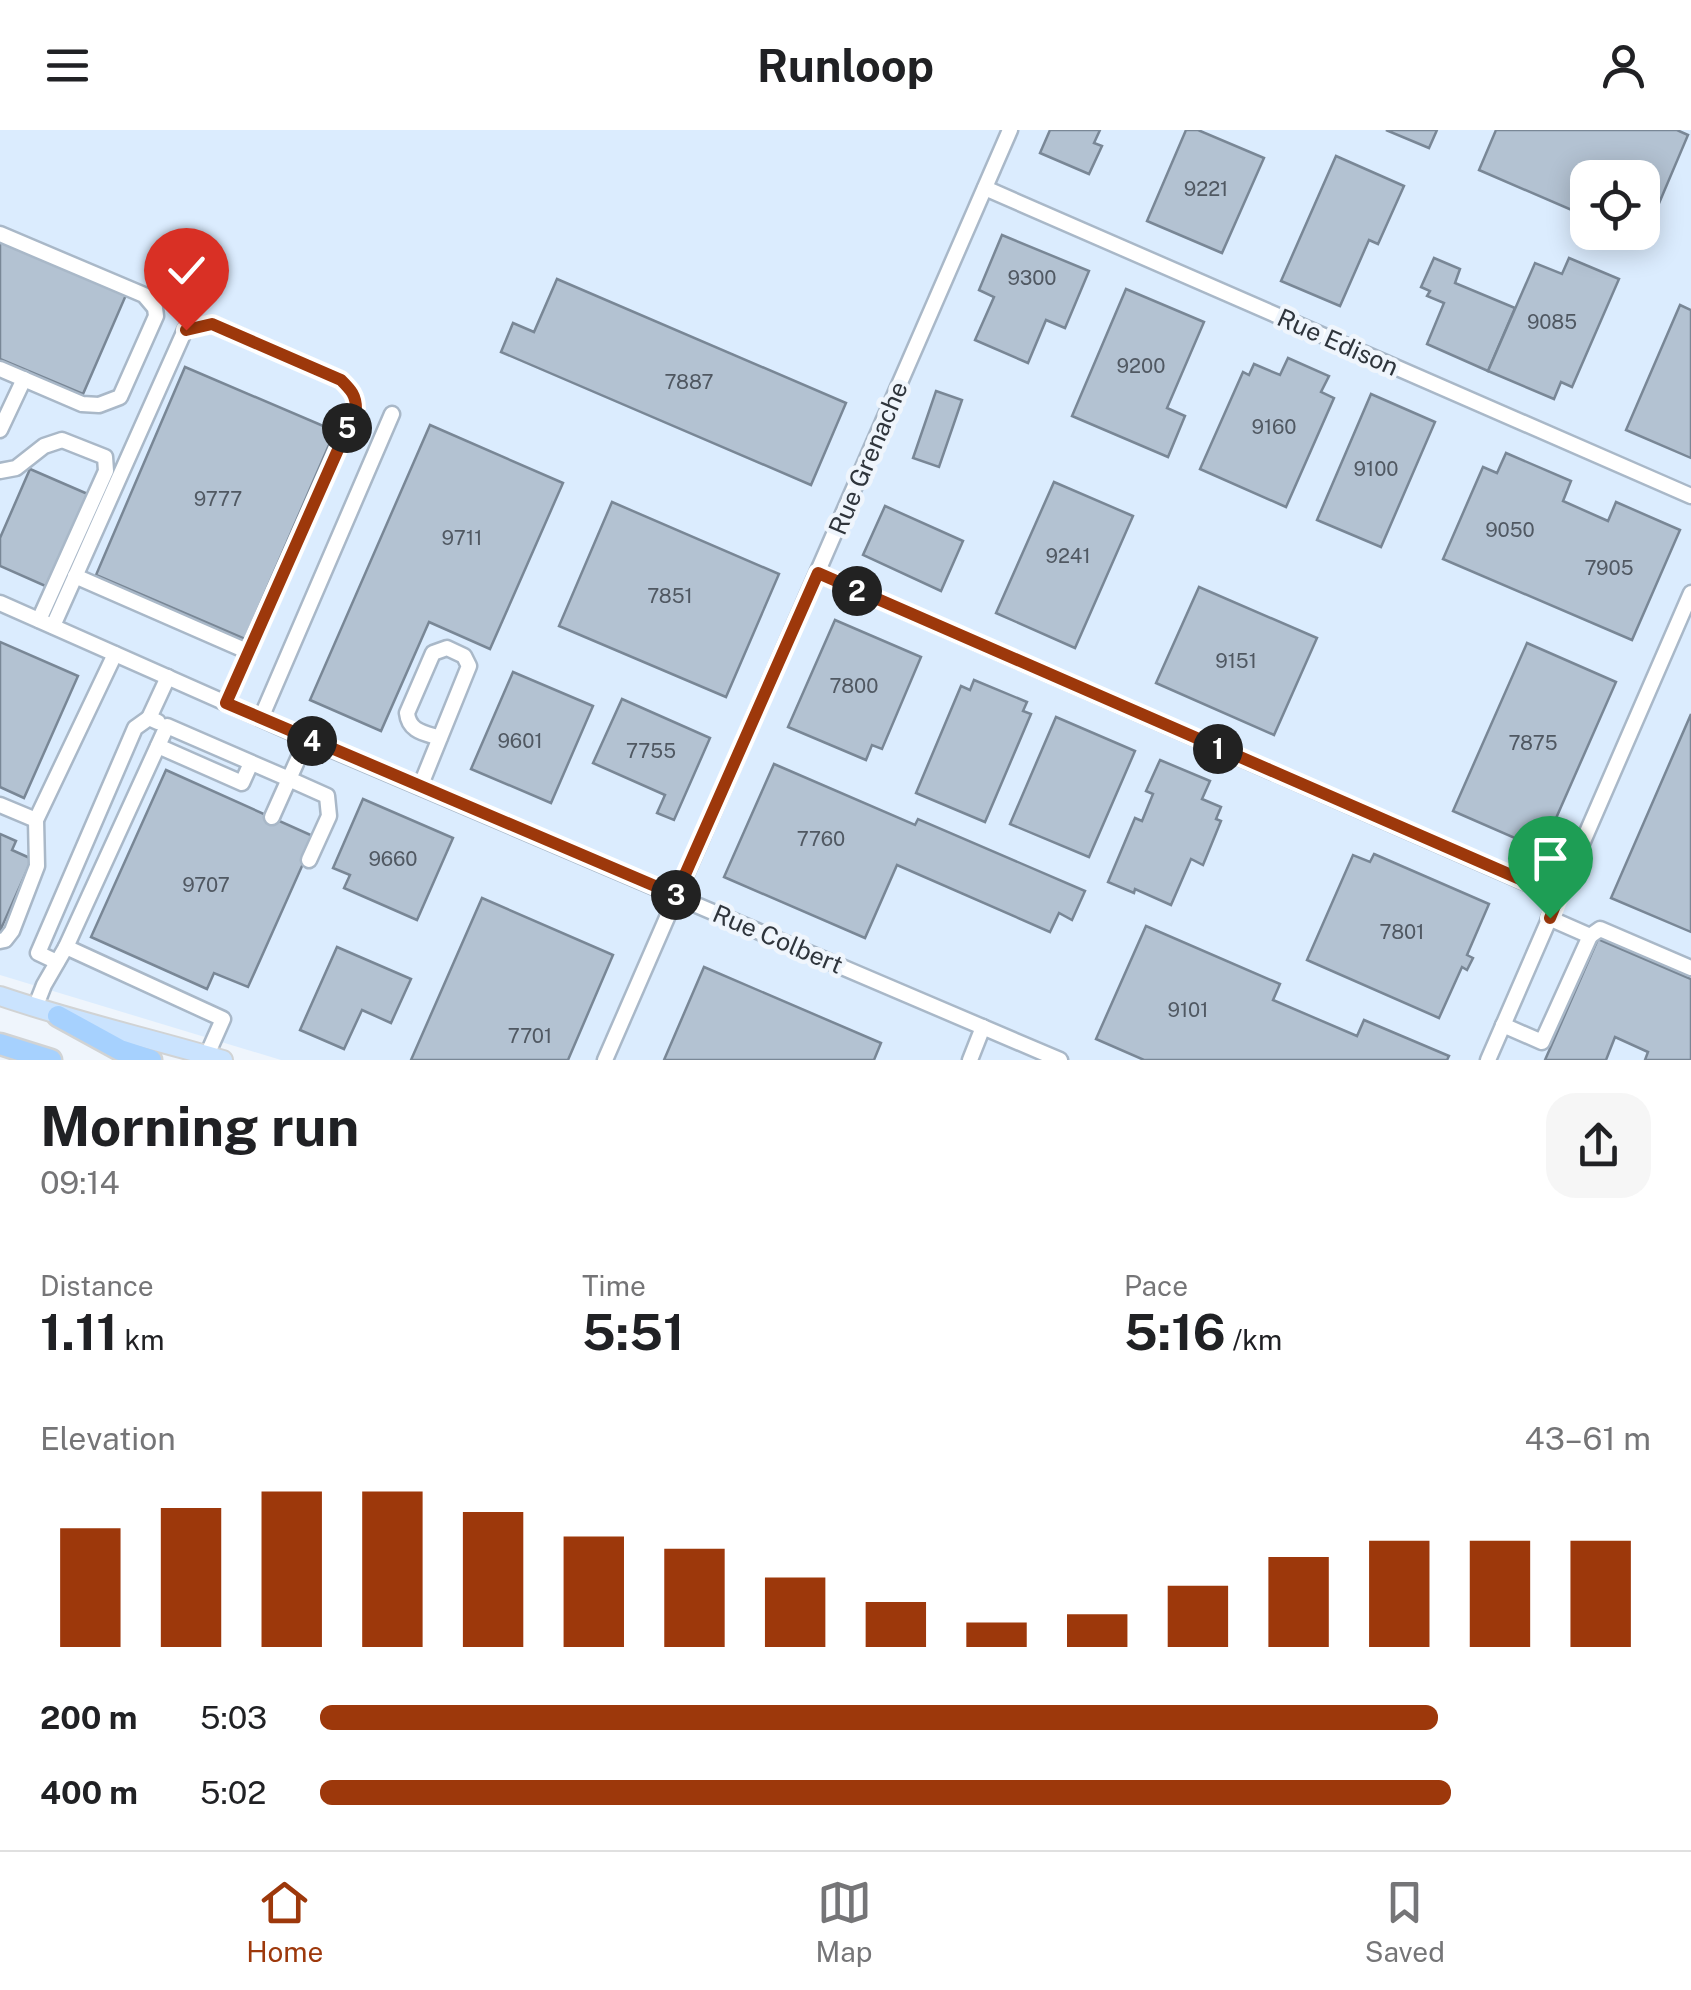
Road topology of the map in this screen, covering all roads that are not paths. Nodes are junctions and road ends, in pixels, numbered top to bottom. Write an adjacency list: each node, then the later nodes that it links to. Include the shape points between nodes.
1 (1010, 130): 2 (street, Rue Grenache)
2 (985, 188): 9 (street, Rue Edison); 10 (street, Rue Grenache)
3 (0, 234): 5 (street, via 144,295 156,316 120,397 82,404)
4 (0, 370): 5 (street)
5 (24, 379): 7 (street)
6 (392, 414): 20 (street)
7 (0, 430)
8 (0, 471): 14 (street, via 62,440 105,456 106,471)
9 (1691, 496)
10 (818, 573): 32 (street, Rue Grenache); 33 (street)
11 (75, 576): 14 (street); 15 (street); 15 (street, via 186,330 212,324 341,380 352,390 356,409)
12 (1691, 593): 33 (street)
13 (0, 602): 14 (street, Rue Colbert)
14 (46, 623): 16 (street, Rue Colbert)
15 (248, 652): 18 (street)
16 (115, 654): 17 (street, Rue Colbert); 30 (street)
17 (168, 677): 18 (street, Rue Colbert); 19 (street)
18 (226, 703): 20 (street, Rue Colbert)
19 (150, 718): 21 (street); 38 (street, via 136,728 38,953)
20 (261, 718): 23 (street, Rue Colbert)
21 (167, 726): 24 (street); 25 (street)
22 (440, 738): 22 (street, via 470,666 446,648 433,653 407,714 412,728); 27 (street)
23 (308, 739): 26 (street); 27 (street, Rue Colbert)
24 (158, 746): 25 (street, via 242,783); 37 (street)
25 (251, 763): 26 (street)
26 (289, 780): 29 (street); 31 (street, via 327,796 328,816)
27 (420, 787): 32 (street, Rue Colbert)
28 (0, 806): 30 (street)
29 (272, 818)
30 (36, 820): 36 (street, via 37,866 12,931)
31 (309, 860)
32 (676, 895): 44 (street, Rue Colbert); 50 (street, Rue Grenache)
33 (1559, 896): 34 (street)
34 (1550, 918): 35 (street); 43 (street)
35 (1590, 936): 39 (street, via 1600,929); 43 (street, via 1542,1042)
36 (0, 941)
37 (66, 948): 38 (street); 46 (street, via 223,1019)
38 (57, 962): 41 (street)
39 (1691, 968)
40 (0, 996): 41 (main road)
41 (35, 1008): 42 (main road)
42 (58, 1016): 46 (main road); 49 (highway)
43 (1503, 1025): 52 (street)
44 (984, 1027): 47 (street, Rue Colbert); 51 (street)
45 (0, 1044): 48 (highway)
46 (215, 1058)
47 (1057, 1059)
48 (51, 1060)
49 (150, 1060)
50 (606, 1060)
51 (970, 1060)
52 (1488, 1060)

